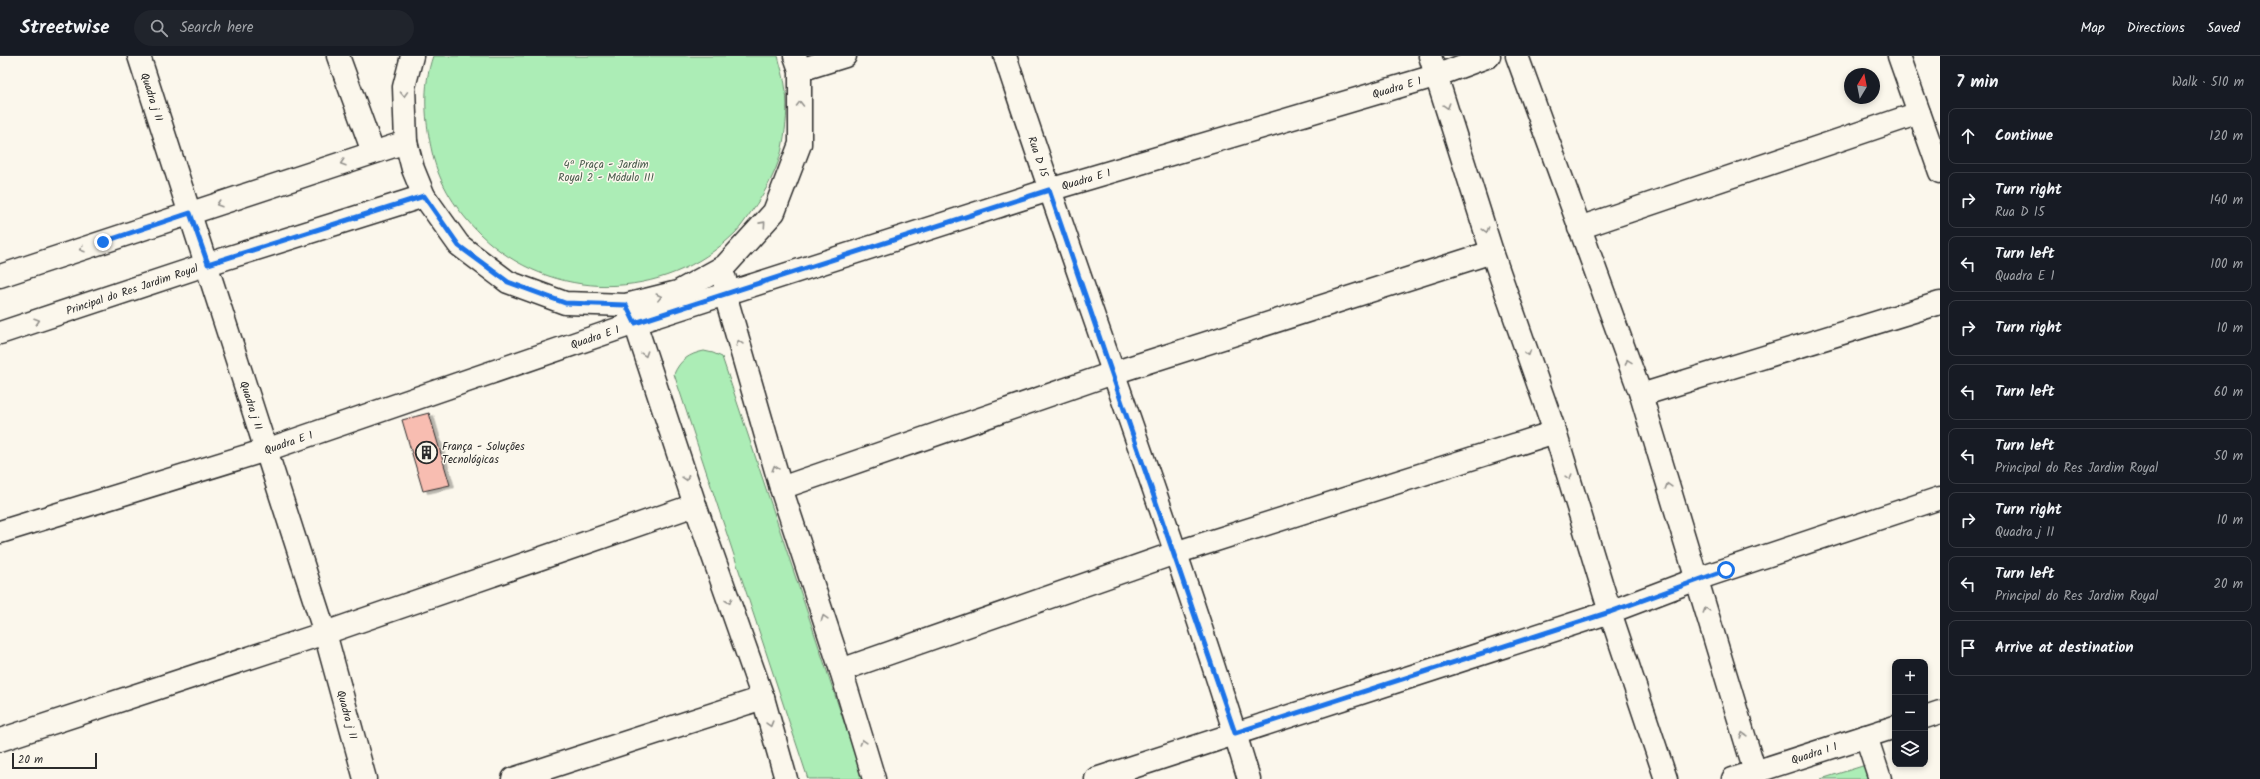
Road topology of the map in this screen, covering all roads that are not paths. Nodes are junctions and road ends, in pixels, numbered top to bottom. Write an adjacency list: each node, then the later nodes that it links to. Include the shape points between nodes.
1 (139, 56): 17 (street, Quadra j II)
2 (338, 56): 13 (street)
3 (412, 56): 12 (street, one-way to 12, via 404,86)
4 (845, 56): 9 (street)
5 (1005, 56): 15 (street, Rua D 15)
6 (1489, 56): 10 (street, Quadra E 1)
7 (1517, 56): 18 (street)
8 (1899, 56): 11 (street)
9 (798, 63): 21 (street, one-way to 9, via 774,212 800,144)
10 (1434, 66): 15 (street, Quadra E 1); 19 (street, one-way to 19)
11 (1919, 113): 14 (street); 18 (street)
12 (406, 142): 13 (street); 16 (street)
13 (373, 152): 17 (street, one-way to 17)
14 (1940, 172)
15 (1049, 190): 23 (street, Quadra E 1); 27 (street, Rua D 15)
16 (424, 196): 20 (street, Principal do Res Jardim Royal); 25 (street, via 459,246 508,282 565,303)
17 (190, 213): 20 (street, Quadra j II); 22 (street, one-way to 22)
18 (1579, 228): 28 (street, one-way to 18)
19 (1492, 252): 27 (street); 29 (street, one-way to 29)
20 (208, 264): 26 (street, Principal do Res Jardim Royal, one-way to 20); 30 (street, Quadra j II)
21 (725, 266): 23 (street); 25 (street, one-way to 21, via 678,292)
22 (0, 276)
23 (725, 294): 25 (street, Quadra E 1); 31 (street, one-way to 23)
24 (1940, 303): 28 (street)
25 (630, 314): 30 (street, Quadra E 1); 33 (street, one-way to 33)
26 (0, 333)
27 (1113, 373): 31 (street); 35 (street, Rua D 15)
28 (1641, 395): 36 (street, one-way to 28)
29 (1555, 432): 35 (street); 37 (street, one-way to 37)
30 (266, 450): 34 (street, Quadra E 1); 38 (street, Quadra j II)
31 (781, 488): 39 (street, one-way to 31)
32 (1940, 498): 36 (street)
33 (695, 505): 38 (street); 40 (street, one-way to 40)
34 (0, 532)
35 (1175, 553): 39 (street); 44 (street, Rua D 15)
36 (1697, 579): 37 (street); 47 (street, one-way to 36)
37 (1610, 612): 44 (street); 54 (street)
38 (325, 633): 46 (street); 48 (street, Quadra j II)
39 (841, 670): 51 (street, one-way to 39)
40 (763, 698): 49 (street); 50 (street, one-way to 50)
41 (1940, 712): 42 (street)
42 (1928, 716)
43 (1892, 728): 45 (street, Quadra I 1)
44 (1235, 733): 52 (street); 53 (street, Rua D 15)
45 (1866, 736): 47 (street, Quadra I 1); 56 (street)
46 (0, 740)
47 (1755, 772): 55 (street, Quadra I 1)
48 (365, 779)
49 (513, 779)
50 (786, 779)
51 (874, 779)
52 (1096, 779)
53 (1249, 779)
54 (1666, 779)
55 (1733, 779)
56 (1880, 779)

